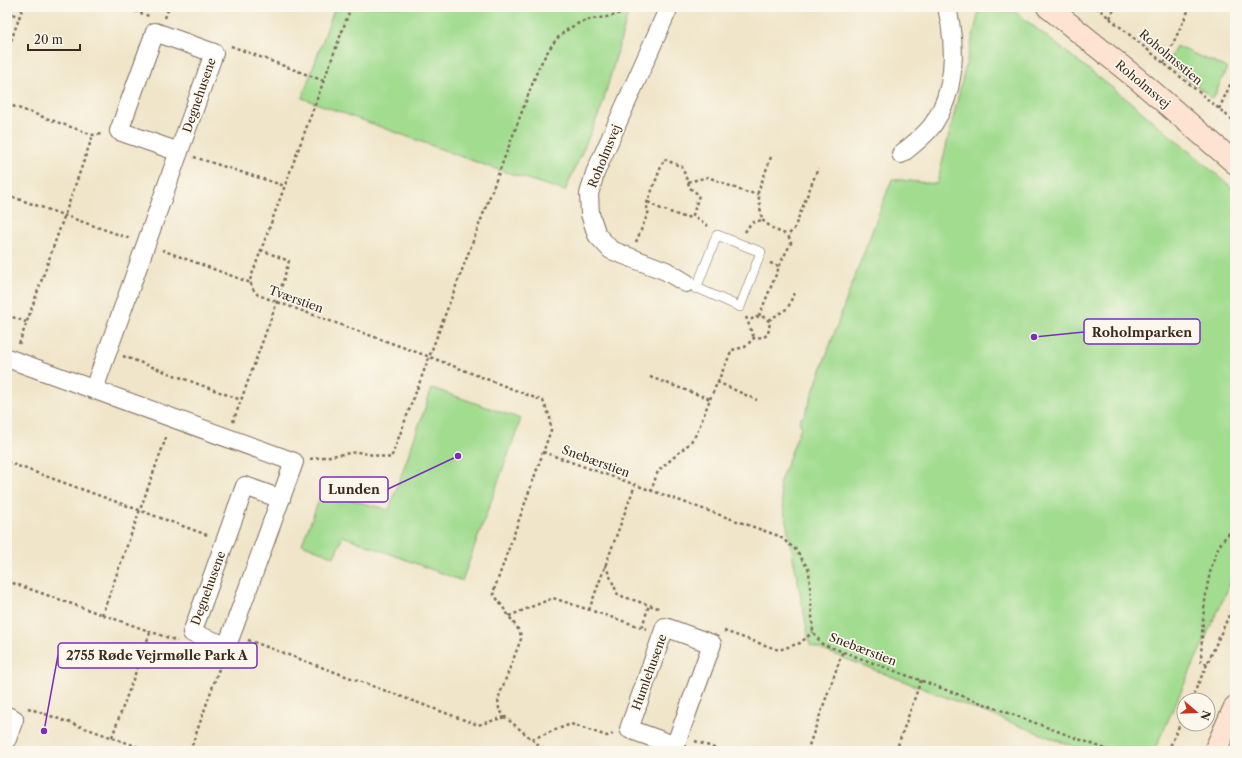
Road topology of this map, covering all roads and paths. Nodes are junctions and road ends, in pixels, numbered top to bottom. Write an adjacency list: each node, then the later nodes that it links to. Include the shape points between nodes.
1 (23, 7): 11 (path)
2 (351, 7): 27 (path, Tværstien)
3 (626, 7): 48 (path, via 625,10 613,15 586,20 563,32 538,69)
4 (669, 7): 36 (street, Roholmsvej, via 595,173 589,194 590,214 597,235 611,250)
5 (947, 7): 22 (street, via 952,30 953,56 951,82 945,102 934,123 919,140)
6 (1048, 7): 24 (street, Roholmsvej)
7 (1096, 7): 12 (path, Roholmsstien)
8 (1115, 7): 12 (path)
9 (1190, 7): 14 (path)
10 (7, 12): 11 (path)
11 (20, 16): 13 (path)
12 (1110, 18): 14 (path, Roholmsstien)
13 (7, 52)
14 (1164, 63): 17 (path, Roholmsstien)
15 (1235, 74): 17 (path)
16 (7, 104): 20 (path)
17 (1219, 109): 18 (path, Roholmsstien)
18 (1235, 122)
19 (119, 131): 20 (path); 21 (street); 21 (street, Degnehusene, via 155,32 214,53)
20 (93, 135): 44 (path)
21 (179, 152): 27 (path); 47 (street, Degnehusene)
22 (901, 154)
23 (771, 158): 28 (path)
24 (1235, 163)
25 (818, 168): 34 (path, via 794,229)
26 (688, 182): 28 (path, via 708,177 745,192); 29 (path, via 682,167 664,159); 30 (path, via 690,188 699,195)
27 (285, 186): 35 (path, Tværstien)
28 (758, 194): 31 (path)
29 (648, 202): 30 (path, via 686,218); 36 (path, via 646,206 649,211)
30 (693, 215): 32 (path)
31 (762, 220): 33 (path, via 751,223 745,233); 34 (path)
32 (712, 229)
33 (739, 230)
34 (788, 235): 42 (path, via 791,243)
35 (261, 250): 39 (path, Tværstien, via 250,280 252,288 258,295); 39 (path, via 289,261)
36 (630, 258): 37 (street, Roholmsvej, via 666,271)
37 (691, 286): 40 (lane); 40 (lane, via 717,235 761,252)
38 (794, 293): 43 (path, via 788,308)
39 (277, 302): 48 (path, Tværstien); 54 (path)
40 (740, 306): 45 (path)
41 (7, 315): 44 (path)
42 (759, 316): 43 (path); 45 (path)
43 (769, 320): 46 (path, via 768,334)
44 (26, 322): 49 (path)
45 (749, 322): 46 (path)
46 (754, 338): 51 (path, via 745,347 732,350)
47 (108, 350): 52 (street, Degnehusene); 54 (path)
48 (430, 357): 58 (path, Tværstien, via 543,401 550,417 551,430); 60 (path, via 391,458 357,452)
49 (10, 359): 52 (street)
50 (650, 377): 53 (path)
51 (717, 382): 53 (path); 55 (path)
52 (94, 389): 56 (street)
53 (710, 399): 62 (path, via 697,433 690,443 658,471)
54 (241, 400): 57 (path)
55 (757, 400)
56 (174, 418): 57 (street); 64 (path)
57 (227, 437): 60 (street)
58 (543, 452): 61 (path, Snebærstien); 73 (path, via 494,593)
59 (7, 462): 64 (path)
60 (294, 462): 63 (street)
61 (635, 485): 62 (path, Snebærstien); 67 (path)
62 (651, 491): 78 (path, Snebærstien, via 779,536 795,549 809,570 813,632 822,644)
63 (281, 499): 66 (street, Degnehusene, via 245,486); 77 (street)
64 (140, 511): 66 (path); 72 (path)
65 (1235, 526): 79 (path, via 1219,547 1209,582 1202,637 1202,662)
66 (225, 542): 75 (street, Degnehusene)
67 (605, 565): 70 (path, via 618,595); 71 (path)
68 (7, 581): 72 (path)
69 (1235, 602): 79 (path)
70 (649, 606)
71 (589, 610): 73 (path, via 552,598); 76 (path)
72 (102, 615): 74 (path)
73 (509, 616): 83 (path, via 522,639 498,699 499,709)
74 (150, 633): 75 (path, via 175,642); 87 (path)
75 (192, 634): 77 (street, Degnehusene)
76 (663, 634): 85 (street, Humlehusene); 90 (street, Humlehusene, via 665,627 712,644)
77 (229, 640): 83 (path, via 478,725); 93 (path)
78 (843, 651): 80 (path, Snebærstien); 97 (path)
79 (1207, 664): 81 (path)
80 (921, 680): 98 (path); 99 (path, Snebærstien)
81 (1195, 692)
82 (1235, 707): 101 (street)
83 (505, 717): 89 (path)
84 (11, 718): 87 (path, via 25,707); 88 (street)
85 (629, 729): 89 (path, via 607,736 571,724); 90 (street)
86 (1176, 732): 100 (path)
87 (112, 738): 92 (path)
88 (7, 739)
89 (532, 739): 95 (path)
90 (676, 744): 96 (path)
91 (215, 750): 94 (path)
92 (147, 751)
93 (190, 751)
94 (219, 751)
95 (546, 751)
96 (723, 751)
97 (807, 751)
98 (896, 751)
99 (1111, 751)
100 (1168, 751)
101 (1215, 751)

